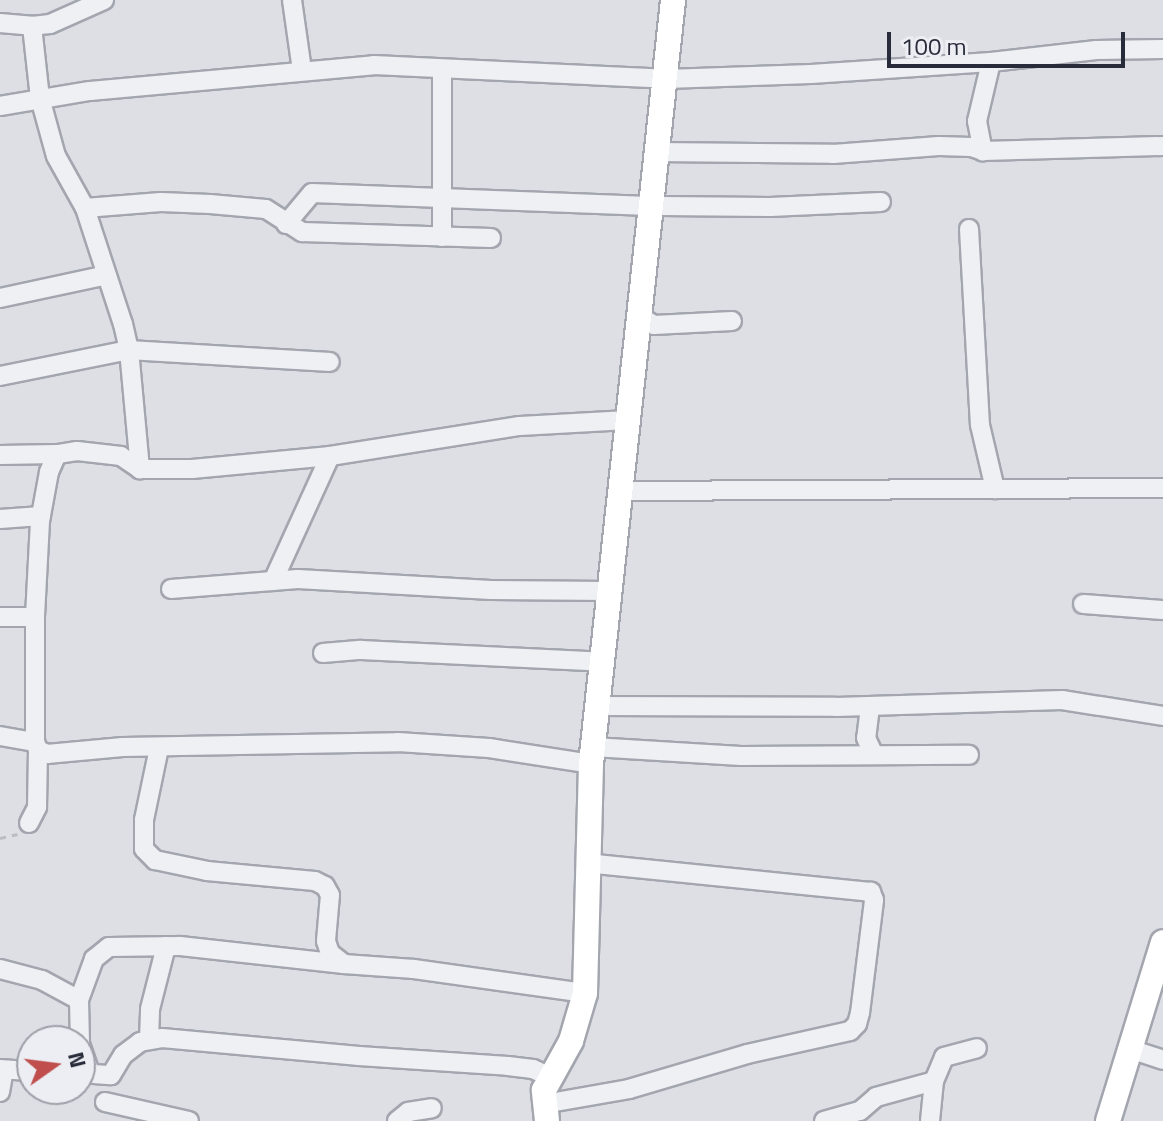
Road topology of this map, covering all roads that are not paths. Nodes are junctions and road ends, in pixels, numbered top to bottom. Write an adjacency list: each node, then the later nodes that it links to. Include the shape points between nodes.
1 (104, 0): 5 (street, via 50,24)
2 (292, 0): 8 (street)
3 (673, 0): 10 (street)
4 (0, 23): 5 (street)
5 (32, 26): 11 (street)
6 (1163, 49): 7 (street, via 1096,50)
7 (991, 62): 10 (street); 14 (street, via 977,121)
8 (302, 70): 9 (street, via 374,65); 11 (street)
9 (442, 70): 10 (street); 16 (street)
10 (666, 79): 15 (street)
11 (40, 98): 12 (street); 19 (street, via 56,156)
12 (0, 106)
13 (1163, 146): 14 (street)
14 (983, 151): 15 (street, via 939,146 833,154)
15 (656, 152): 18 (street)
16 (444, 197): 18 (street); 20 (street, via 312,193); 22 (street)
17 (881, 202): 18 (street)
18 (649, 206): 26 (street)
19 (85, 208): 20 (street, via 210,204 266,209); 24 (street)
20 (286, 224): 22 (street, via 302,232)
21 (969, 229): 37 (street, via 980,425)
22 (442, 237): 23 (street)
23 (491, 238)
24 (107, 275): 25 (street); 28 (street)
25 (0, 298)
26 (639, 316): 27 (street, via 654,325); 31 (street)
27 (732, 321)
28 (129, 350): 29 (street); 30 (street); 35 (street)
29 (330, 362)
30 (0, 376)
31 (628, 420): 34 (street, via 520,426); 38 (street)
32 (57, 454): 33 (street); 35 (street, via 121,456); 39 (street)
33 (0, 455)
34 (330, 456): 35 (street); 41 (street)
35 (140, 469)
36 (1163, 488): 37 (street)
37 (995, 489): 38 (street)
38 (623, 491): 43 (street)
39 (41, 516): 40 (street); 47 (street)
40 (0, 519)
41 (273, 581): 42 (street); 43 (street)
42 (171, 589)
43 (609, 591): 49 (street)
44 (1083, 604): 45 (street)
45 (1163, 610)
46 (0, 617): 47 (street)
47 (35, 617): 54 (street)
48 (323, 653): 49 (street, via 361,650)
49 (603, 662): 50 (street)
50 (598, 706): 51 (street); 58 (street)
51 (870, 707): 52 (street, via 1062,700); 56 (street, via 866,738)
52 (1163, 716)
53 (0, 736): 54 (street)
54 (37, 746): 55 (street, via 47,754); 59 (street, via 37,807)
55 (159, 748): 58 (street, via 398,742); 63 (street, via 144,820 147,855 207,871 325,886 330,895 326,941 330,953)
56 (873, 753): 57 (street); 58 (street)
57 (969, 755)
58 (592, 756): 60 (street)
59 (29, 823)
60 (587, 863): 66 (street); 81 (street, via 871,892 860,1013 850,1031 747,1054)
61 (1163, 942): 65 (street)
62 (166, 946): 63 (street); 67 (street, via 109,947 94,959); 69 (street, via 150,1009)
63 (344, 964): 66 (street)
64 (0, 969): 67 (street, via 42,980)
65 (1159, 973): 71 (street)
66 (585, 993): 76 (street, via 571,1041)
67 (79, 1000): 68 (street)
68 (80, 1025)
69 (149, 1040): 75 (street, via 123,1055); 76 (street, via 496,1065 533,1069)
70 (977, 1048): 77 (street, via 944,1057)
71 (1130, 1049): 72 (street); 87 (street)
72 (1163, 1060)
73 (2, 1070): 78 (street)
74 (96, 1074): 75 (street)
75 (111, 1075): 79 (street)
76 (550, 1077): 81 (street, via 544,1090)
77 (934, 1081): 85 (street, via 876,1097 860,1111); 86 (street)
78 (0, 1092)
79 (105, 1102): 82 (street); 83 (street)
80 (432, 1108): 84 (street, via 408,1112)
81 (546, 1112)
82 (101, 1121)
83 (189, 1121)
84 (397, 1121)
85 (824, 1121)
86 (930, 1121)
87 (1108, 1121)

